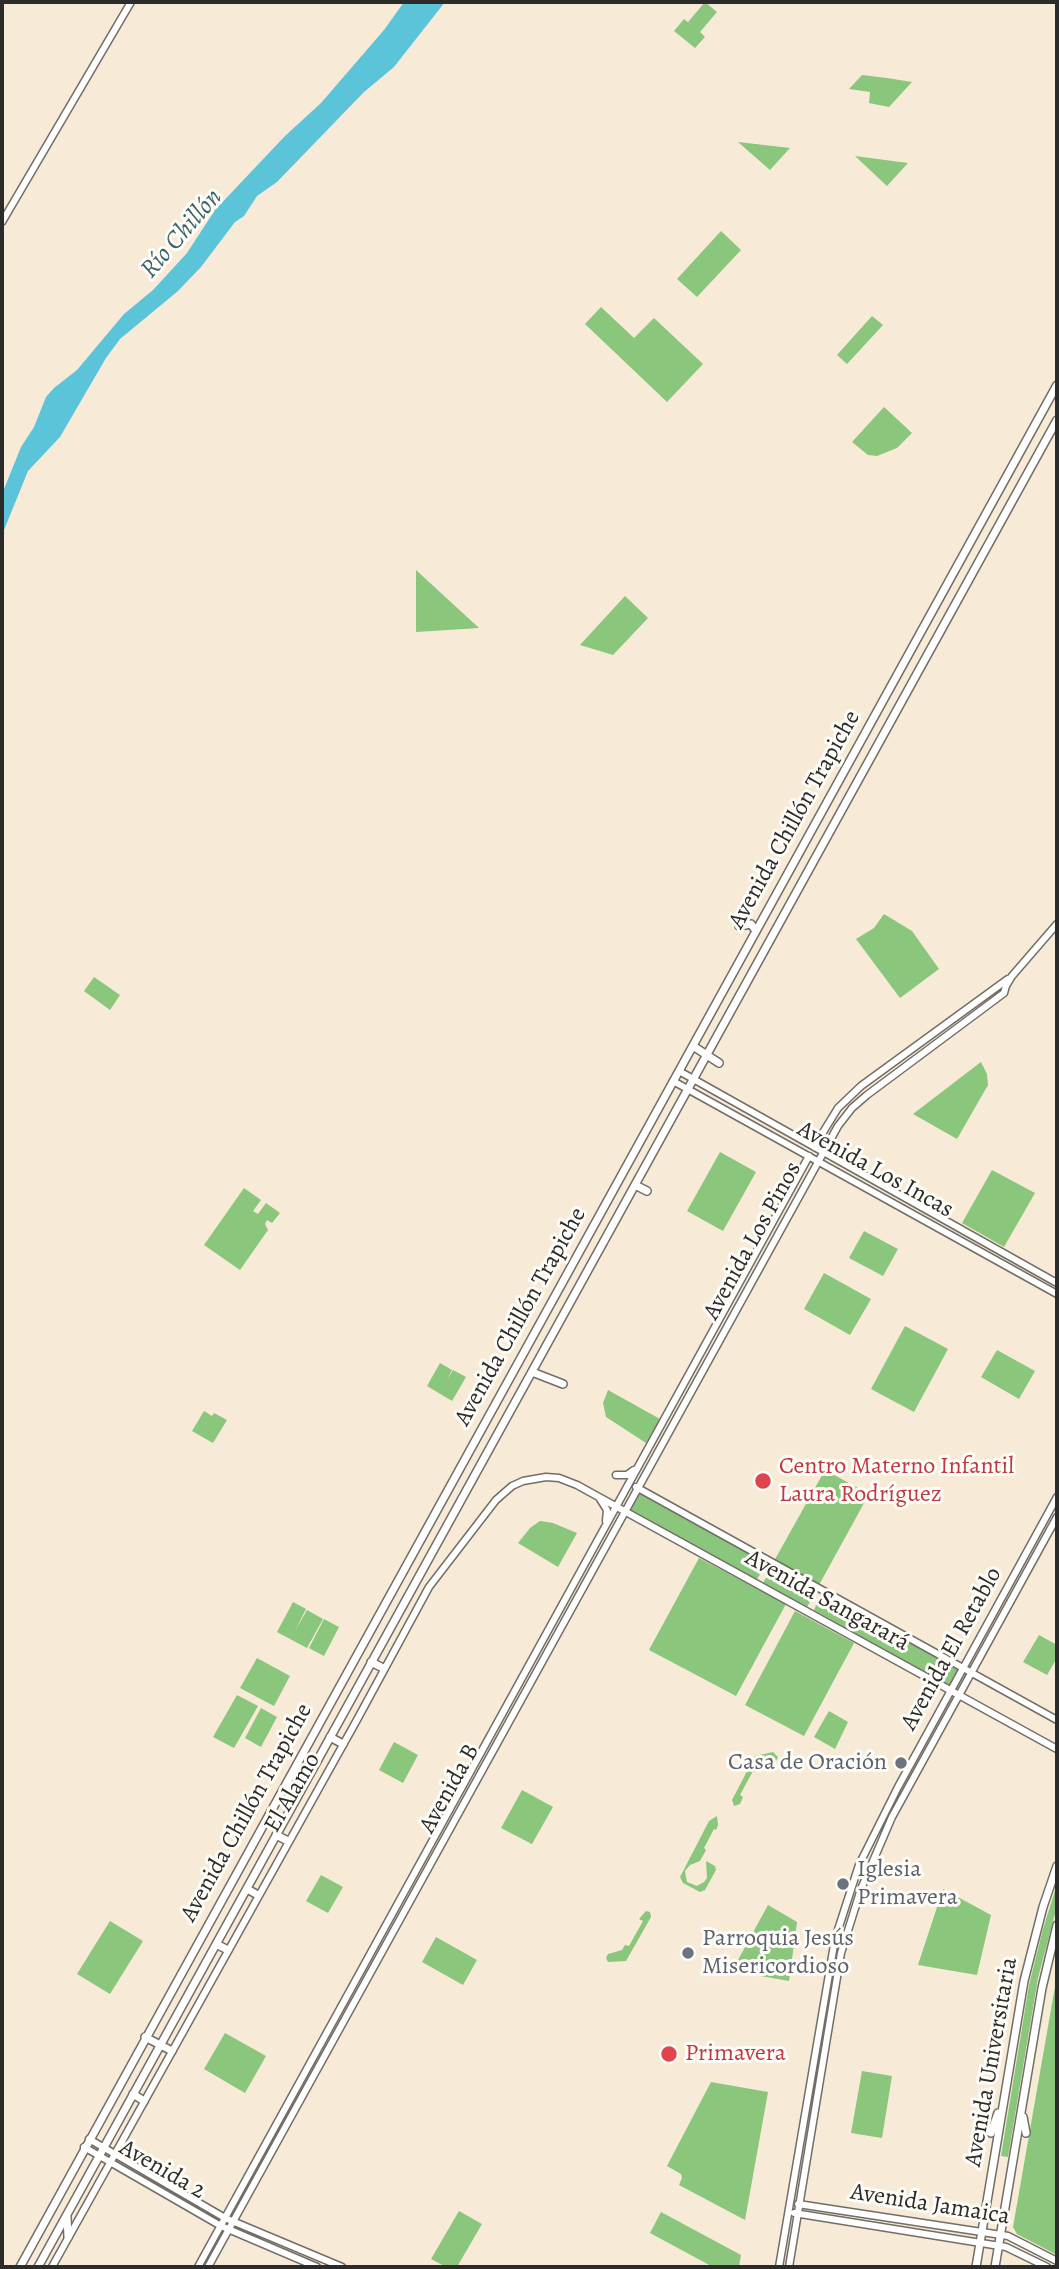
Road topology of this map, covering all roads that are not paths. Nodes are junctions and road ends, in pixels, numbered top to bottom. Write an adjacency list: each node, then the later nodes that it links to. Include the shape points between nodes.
1 (131, 2): 2 (street)
2 (2, 222)
3 (1057, 385): 5 (main road, Avenida Chillón Trapiche)
4 (1057, 420): 6 (main road, Avenida Chillón Trapiche)
5 (939, 598): 6 (main road); 7 (main road, Avenida Chillón Trapiche)
6 (955, 606): 8 (main road, Avenida Chillón Trapiche)
7 (801, 849): 8 (main road); 11 (main road, Avenida Chillón Trapiche)
8 (815, 858): 14 (main road, Avenida Chillón Trapiche)
9 (1057, 924): 12 (street)
10 (739, 926): 11 (main road, via 751,924)
11 (756, 931): 13 (main road, Avenida Chillón Trapiche)
12 (1012, 976): 22 (street, Avenida Los Pinos, via 861,1086 838,1108); 23 (street, Avenida Los Pinos, via 1004,993 867,1095 845,1117)
13 (712, 1011): 14 (main road); 15 (main road, Avenida Chillón Trapiche)
14 (726, 1019): 16 (main road, Avenida Chillón Trapiche)
15 (692, 1046): 16 (main road); 18 (main road, Avenida Chillón Trapiche)
16 (707, 1054): 17 (main road); 19 (main road, Avenida Chillón Trapiche)
17 (719, 1063)
18 (679, 1071): 19 (street, Avenida Los Incas); 20 (main road, Avenida Chillón Trapiche)
19 (693, 1079): 21 (main road, Avenida Chillón Trapiche); 22 (street, Avenida Los Incas)
20 (673, 1080): 21 (street, Avenida Los Incas); 31 (main road, Avenida Chillón Trapiche)
21 (688, 1089): 24 (street, Avenida Los Incas); 28 (main road, Avenida Chillón Trapiche)
22 (814, 1147): 23 (street, Avenida Los Incas)
23 (824, 1152): 25 (street, Avenida Los Pinos); 30 (street, Avenida Los Incas)
24 (809, 1156): 25 (street, Avenida Los Incas); 26 (street, Avenida Los Pinos)
25 (819, 1161): 27 (street, Avenida Los Pinos); 32 (street, Avenida Los Incas)
26 (805, 1164): 27 (street); 42 (street, Avenida Los Pinos)
27 (814, 1169): 43 (street, Avenida Los Pinos)
28 (635, 1185): 29 (main road); 33 (main road, Avenida Chillón Trapiche)
29 (647, 1191)
30 (981, 1240): 32 (street); 34 (street, Avenida Los Incas)
31 (581, 1249): 33 (main road); 36 (main road, Avenida Chillón Trapiche)
32 (976, 1249): 35 (street, Avenida Los Incas)
33 (595, 1256): 37 (main road, Avenida Chillón Trapiche)
34 (1057, 1283)
35 (1057, 1294)
36 (532, 1337): 37 (main road); 40 (main road, Avenida Chillón Trapiche)
37 (547, 1345): 38 (main road, Avenida Chillón Trapiche)
38 (532, 1372): 39 (main road); 41 (main road, Avenida Chillón Trapiche)
39 (563, 1384)
40 (505, 1385): 41 (main road); 56 (main road, Avenida Chillón Trapiche)
41 (520, 1393): 59 (main road, Avenida Chillón Trapiche)
42 (674, 1401): 43 (street); 44 (street, Avenida Los Pinos)
43 (683, 1406): 45 (street, Avenida Los Pinos)
44 (638, 1466): 46 (street, via 627,1475); 47 (street, Avenida Los Pinos)
45 (647, 1471): 48 (street, Avenida Los Pinos); 50 (street, via 646,1487)
46 (616, 1475)
47 (628, 1483): 48 (street, Avenida Sangarará); 52 (street, Avenida B)
48 (637, 1488): 50 (street, Avenida Sangarará); 53 (street, Avenida B)
49 (596, 1496): 52 (street, El Alamo); 57 (street, via 607,1510); 67 (street, El Alamo, via 566,1480 546,1477 523,1480 503,1492 429,1587)
50 (654, 1497): 65 (street, Avenida Sangarará)
51 (1057, 1497): 64 (street, Avenida El Retablo)
52 (615, 1506): 53 (street, Avenida Sangarará); 57 (street, Avenida B)
53 (624, 1511): 55 (street, Avenida Sangarará); 58 (street, Avenida B)
54 (1057, 1517): 69 (street, Avenida El Retablo)
55 (642, 1521): 58 (street, via 629,1518); 72 (street, Avenida Sangarará)
56 (428, 1525): 59 (main road); 60 (main road, Avenida Chillón Trapiche)
57 (605, 1525): 62 (street, Avenida B)
58 (615, 1528): 63 (street, Avenida B)
59 (442, 1533): 61 (main road, Avenida Chillón Trapiche)
60 (410, 1557): 61 (main road); 70 (main road, Avenida Chillón Trapiche)
61 (425, 1566): 66 (main road, Avenida Chillón Trapiche)
62 (567, 1595): 63 (street); 82 (street, Avenida B)
63 (576, 1600): 83 (street, Avenida B)
64 (970, 1655): 65 (street); 68 (street, Avenida El Retablo)
65 (950, 1661): 68 (street, Avenida Sangarará)
66 (371, 1662): 67 (main road); 71 (main road, Avenida Chillón Trapiche)
67 (383, 1668): 76 (street, El Alamo)
68 (963, 1668): 69 (street, Avenida Sangarará); 72 (street, Avenida El Retablo)
69 (971, 1673): 73 (street, Avenida El Retablo); 74 (street, Avenida Sangarará)
70 (342, 1682): 71 (main road); 77 (main road, Avenida Chillón Trapiche)
71 (356, 1689): 75 (main road, Avenida Chillón Trapiche)
72 (950, 1690): 73 (street, Avenida Sangarará); 108 (street, Avenida El Retablo, via 875,1831 846,1903 829,1966)
73 (959, 1695): 78 (street, Avenida Sangarará); 109 (street, Avenida El Retablo, via 880,1842 849,1923)
74 (1057, 1720)
75 (330, 1737): 76 (main road); 79 (main road, Avenida Chillón Trapiche)
76 (343, 1744): 85 (street, El Alamo)
77 (304, 1749): 79 (main road); 80 (main road, Avenida Chillón Trapiche)
78 (1057, 1749)
79 (319, 1757): 81 (main road, Avenida Chillón Trapiche)
80 (282, 1791): 81 (main road); 92 (main road, Avenida Chillón Trapiche)
81 (296, 1798): 84 (main road, Avenida Chillón Trapiche)
82 (439, 1827): 83 (street); 113 (street, Avenida B)
83 (448, 1832): 114 (street, Avenida B)
84 (276, 1835): 85 (main road); 87 (main road, Avenida Chillón Trapiche)
85 (288, 1841): 88 (street, El Alamo)
86 (1057, 1866): 96 (main road, Avenida Universitaria, via 1029,1956)
87 (247, 1889): 88 (main road); 90 (main road, Avenida Chillón Trapiche)
88 (258, 1895): 91 (street, El Alamo)
89 (1057, 1925): 98 (main road, Avenida Universitaria)
90 (216, 1944): 91 (main road); 93 (main road, Avenida Chillón Trapiche)
91 (228, 1950): 94 (street, El Alamo)
92 (145, 2037): 93 (main road); 101 (main road, Avenida Chillón Trapiche)
93 (160, 2045): 94 (main road); 95 (main road, Avenida Chillón Trapiche)
94 (172, 2051): 97 (street, El Alamo)
95 (133, 2094): 97 (main road); 102 (main road, Avenida Chillón Trapiche)
96 (1004, 2100): 99 (main road); 119 (main road, Avenida Universitaria)
97 (144, 2101): 103 (street, El Alamo)
98 (1022, 2108): 100 (main road); 121 (main road, Avenida Universitaria)
99 (990, 2133)
100 (1026, 2133)
101 (86, 2143): 102 (street, Avenida 2); 104 (street, Avenida 2); 106 (main road, Avenida Chillón Trapiche)
102 (103, 2148): 103 (street, Avenida 2); 104 (main road, Avenida Chillón Trapiche)
103 (115, 2154): 105 (street, El Alamo); 113 (street, Avenida 2)
104 (99, 2156): 105 (street, Avenida 2); 107 (main road, Avenida Chillón Trapiche)
105 (111, 2162): 116 (street, Avenida 2); 122 (street, El Alamo)
106 (60, 2192): 107 (main road); 129 (main road, Avenida Chillón Trapiche)
107 (74, 2201): 112 (main road, Avenida Chillón Trapiche)
108 (791, 2202): 109 (street, Avenida Jamaica); 110 (street, Avenida El Retablo)
109 (800, 2204): 111 (street, Avenida El Retablo); 115 (street, Avenida Jamaica)
110 (789, 2212): 111 (street, Avenida Jamaica); 136 (street, Avenida El Retablo)
111 (798, 2214): 120 (street, Avenida Jamaica); 137 (street, Avenida El Retablo)
112 (67, 2215): 122 (main road); 130 (main road, Avenida Chillón Trapiche)
113 (225, 2218): 114 (street, Avenida 2); 116 (street, Avenida B)
114 (233, 2222): 117 (street, Avenida B); 118 (street, Avenida 2)
115 (926, 2224): 119 (street, Avenida Jamaica); 120 (street)
116 (221, 2226): 117 (street, Avenida 2); 132 (street, Avenida B)
117 (229, 2230): 123 (street, Avenida 2); 133 (street, Avenida B)
118 (256, 2232): 123 (street, via 251,2236); 126 (street, Avenida 2)
119 (982, 2232): 121 (street, Avenida Jamaica); 124 (main road, Avenida Universitaria)
120 (924, 2234): 124 (street, Avenida Jamaica)
121 (1001, 2235): 125 (main road, Avenida Universitaria); 128 (street, Avenida Jamaica)
122 (68, 2237): 131 (street, El Alamo)
123 (254, 2240): 127 (street, Avenida 2)
124 (980, 2243): 125 (street, Avenida Jamaica); 138 (main road, Avenida Universitaria)
125 (999, 2246): 139 (main road, Avenida Universitaria); 140 (street, Avenida Jamaica)
126 (300, 2250): 127 (street); 135 (street, Avenida 2)
127 (296, 2259): 134 (street, Avenida 2)
128 (1057, 2261)
129 (20, 2267)
130 (38, 2267)
131 (51, 2267)
132 (198, 2267)
133 (208, 2267)
134 (317, 2267)
135 (342, 2267)
136 (779, 2267)
137 (789, 2267)
138 (976, 2267)
139 (995, 2267)
140 (1047, 2267)

